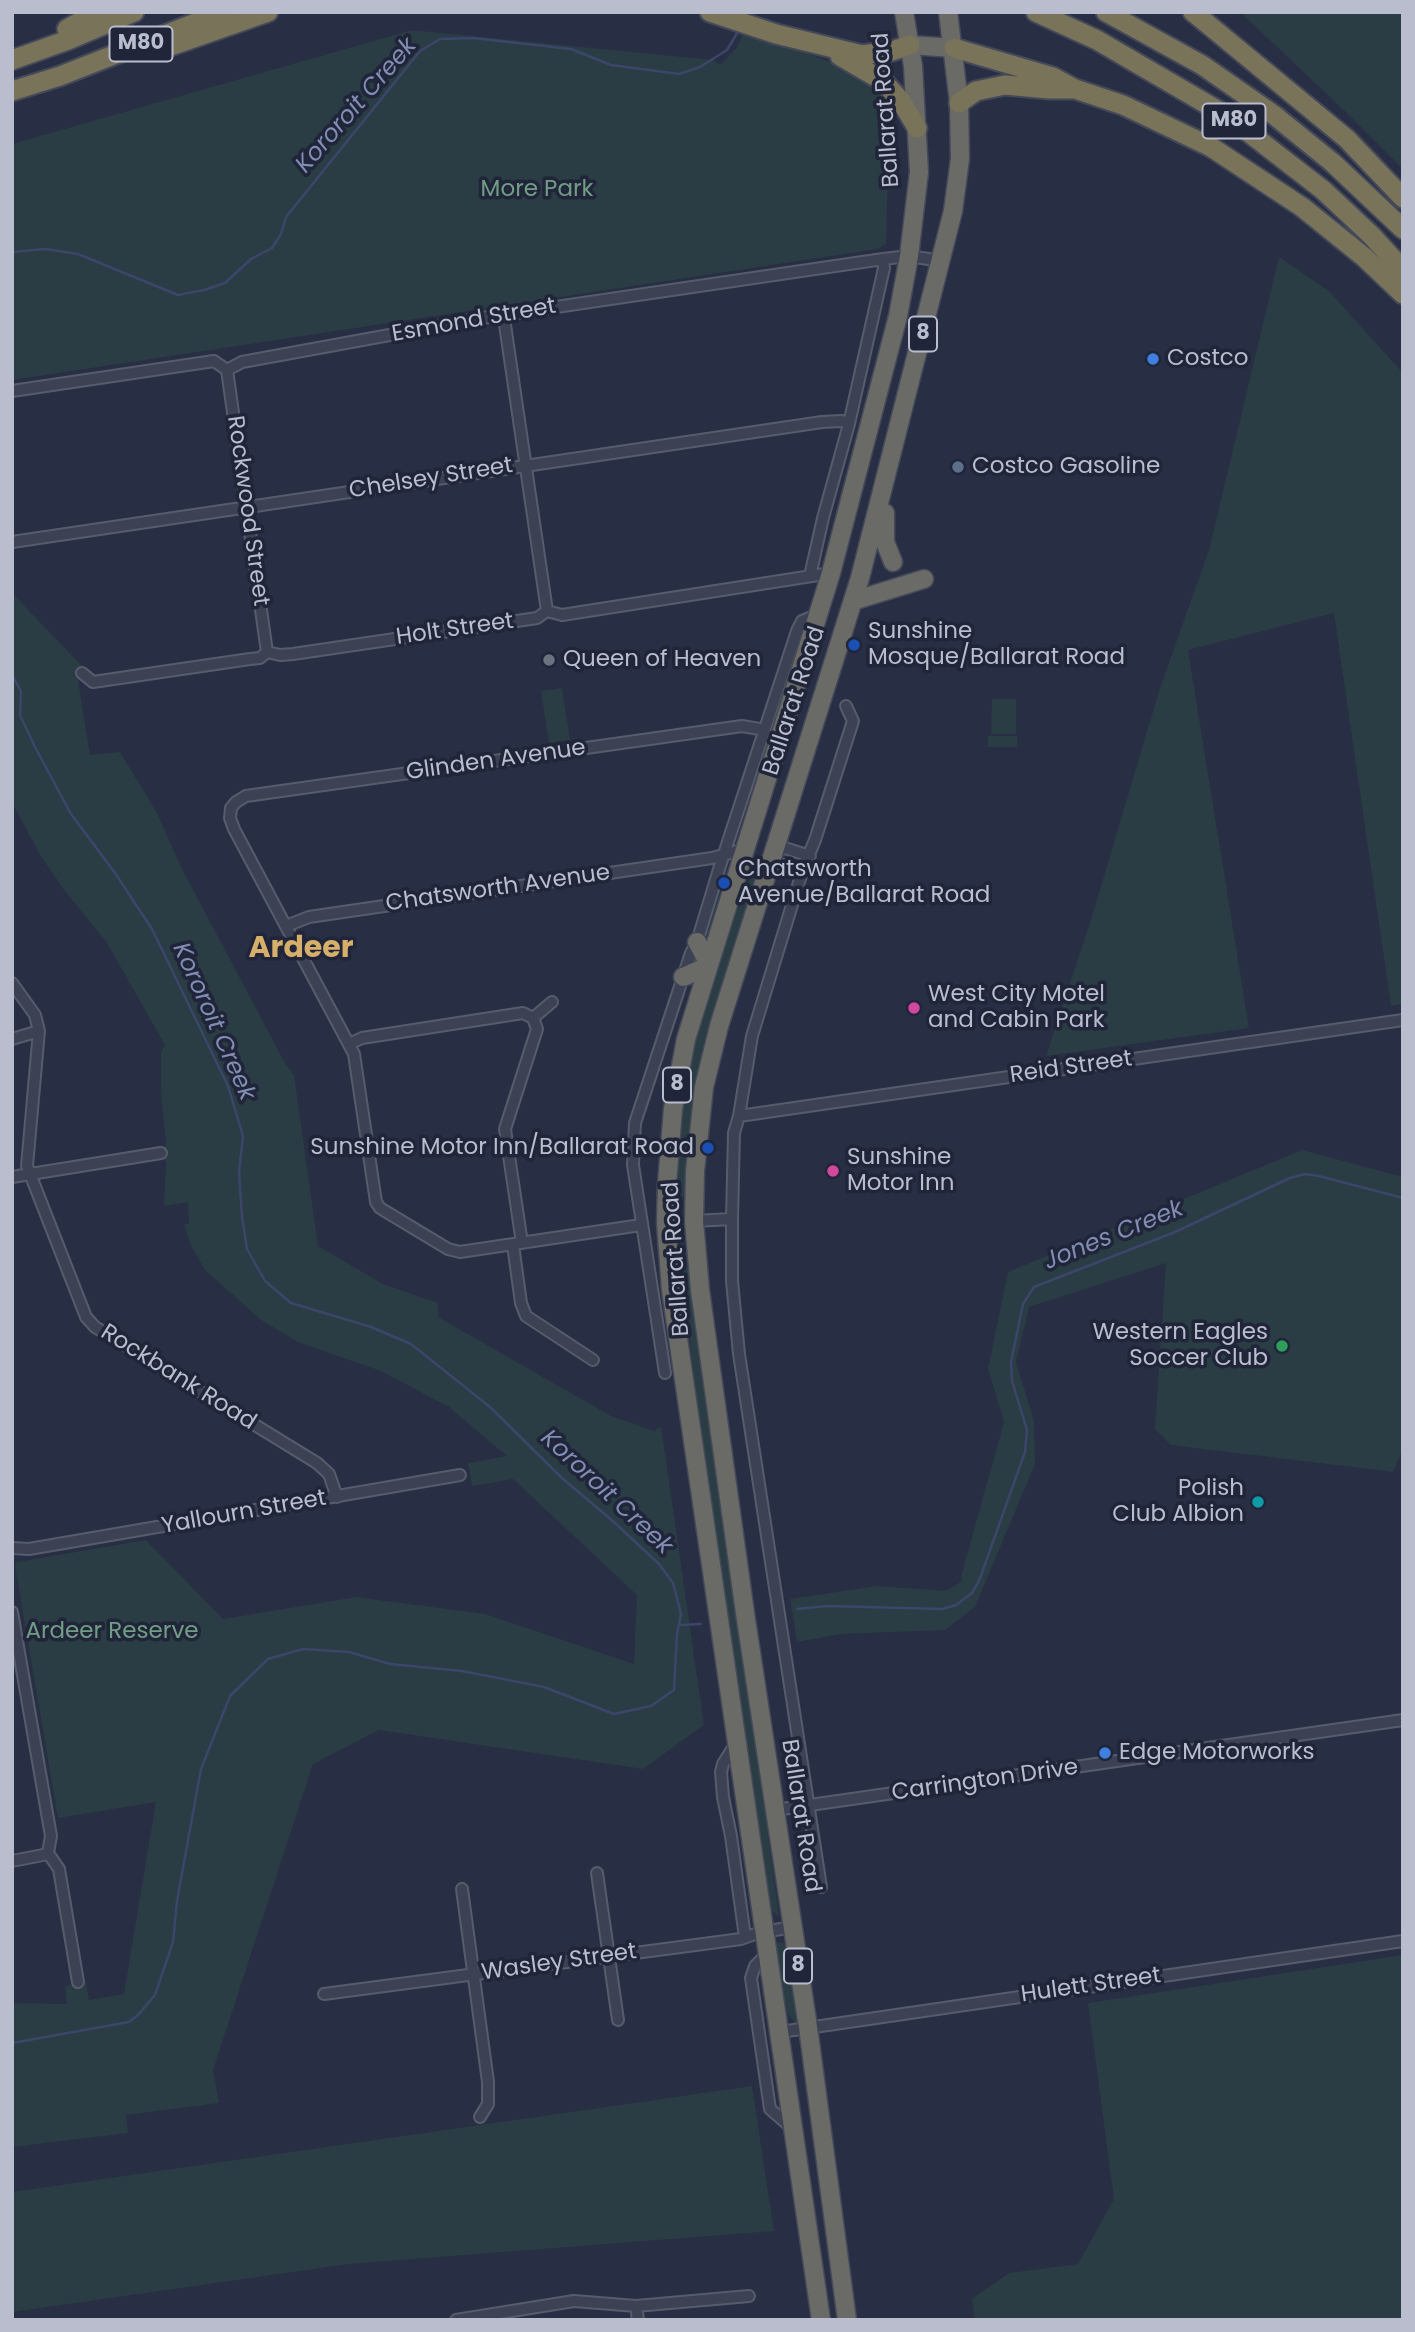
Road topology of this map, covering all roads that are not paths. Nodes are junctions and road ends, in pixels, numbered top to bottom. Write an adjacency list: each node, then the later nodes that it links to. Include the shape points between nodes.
1 (97, 12): 14 (highway)
2 (134, 12): 14 (highway, M80)
3 (223, 12): 15 (highway, M80)
4 (268, 12): 15 (highway, via 165,49)
5 (710, 12): 11 (highway)
6 (904, 12): 12 (highway, Ballarat Road / 8)
7 (948, 12): 13 (highway, Ballarat Road / 8)
8 (1036, 12): 25 (highway, M80, via 1097,40 1229,117 1323,190)
9 (1106, 12): 21 (highway, M80, via 1202,65 1274,115)
10 (1193, 12): 20 (highway, via 1347,139)
11 (809, 42): 12 (highway, via 862,55); 19 (highway, via 883,81)
12 (910, 45): 13 (highway); 19 (highway, Ballarat Road / 8)
13 (954, 48): 16 (highway, via 1053,76); 18 (highway, Ballarat Road / 8)
14 (12, 57)
15 (60, 76): 17 (highway, M80)
16 (1075, 89): 18 (highway, via 1005,85 976,91); 26 (highway, via 1123,104 1210,147 1302,207)
17 (12, 91)
18 (959, 103): 24 (highway, Ballarat Road / 8, via 960,159)
19 (917, 128): 22 (highway, Ballarat Road / 8, via 918,182)
20 (1403, 198)
21 (1403, 229)
22 (909, 256): 23 (street, Esmond Street); 24 (street, Esmond Street); 36 (highway, Ballarat Road / 8, via 895,329)
23 (883, 259): 27 (street, Esmond Street); 30 (street)
24 (941, 261): 32 (highway, Ballarat Road / 8)
25 (1403, 270)
26 (1403, 294)
27 (504, 318): 28 (street, Esmond Street, via 488,317 242,362); 31 (street)
28 (227, 370): 29 (street, Esmond Street, via 214,361); 33 (street, Rockwood Street)
29 (12, 391)
30 (849, 424): 31 (street, Chelsey Street, via 822,422); 37 (street)
31 (526, 464): 33 (street, Chelsey Street); 40 (street)
32 (888, 471): 35 (highway, via 885,542); 39 (highway, Ballarat Road / 8)
33 (246, 507): 34 (street, Chelsey Street); 42 (street, Rockwood Street)
34 (12, 542)
35 (893, 562)
36 (831, 573): 37 (street, Holt Street); 41 (highway, Ballarat Road / 8)
37 (810, 576): 40 (street, Holt Street, via 562,615)
38 (924, 579): 39 (highway)
39 (853, 601): 46 (highway, Ballarat Road / 8)
40 (547, 611): 42 (street, Holt Street, via 537,618 293,654)
41 (819, 614): 45 (street, Ballarat Road, via 802,621 797,631); 47 (highway, Ballarat Road / 8)
42 (267, 652): 43 (street, Holt Street, via 250,659 93,682)
43 (82, 673)
44 (846, 706): 48 (street, Ballarat Road, via 853,721)
45 (765, 730): 49 (street, Ballarat Road); 51 (street, Glinden Avenue, via 742,726 246,796 231,808 230,818)
46 (772, 854): 47 (highway); 48 (street); 50 (street); 67 (highway, Ballarat Road / 8, via 704,1087 696,1143)
47 (743, 855): 49 (street, Chatsworth Avenue, via 732,863); 53 (highway, Ballarat Road / 8)
48 (810, 856): 50 (street, Ballarat Road)
49 (719, 858): 51 (street, Chatsworth Avenue, via 309,917); 52 (street, Ballarat Road)
50 (803, 869): 62 (street, Ballarat Road, via 752,1036)
51 (286, 926): 61 (street)
52 (697, 942): 53 (highway); 54 (street, Ballarat Road)
53 (707, 965): 54 (highway); 68 (highway, Ballarat Road / 8, via 673,1109)
54 (683, 978): 69 (street, Ballarat Road, via 635,1123 633,1166)
55 (12, 983): 59 (street, via 35,1015)
56 (552, 1002): 57 (street)
57 (533, 1018): 61 (street, via 523,1013 362,1038); 70 (street, via 537,1029 505,1129)
58 (1403, 1020): 62 (street, Reid Street)
59 (39, 1034): 60 (street); 64 (street, Rockbank Road, via 27,1162)
60 (12, 1039)
61 (349, 1044): 70 (street, via 380,1208 448,1249 460,1252)
62 (739, 1116): 66 (street, Ballarat Road, via 734,1133)
63 (161, 1153): 64 (street)
64 (30, 1174): 65 (street); 74 (street, Rockbank Road, via 90,1323 323,1468)
65 (12, 1177)
66 (732, 1219): 67 (street); 81 (street, Ballarat Road, via 739,1354)
67 (694, 1221): 68 (highway); 82 (highway, Ballarat Road / 8, via 705,1328)
68 (666, 1223): 80 (highway, Ballarat Road / 8, via 673,1302)
69 (642, 1225): 70 (street); 72 (street, Ballarat Road)
70 (517, 1244): 71 (street, via 526,1316)
71 (593, 1360)
72 (665, 1373)
73 (460, 1475): 74 (street, Yallourn Street)
74 (333, 1498): 76 (street, Yallourn Street)
75 (12, 1548): 76 (street, Yallourn Street)
76 (29, 1549): 77 (street, Yallourn Street)
77 (12, 1556)
78 (12, 1612): 83 (street, via 51,1836)
79 (1403, 1720): 81 (street, Carrington Drive)
80 (737, 1741): 89 (highway, Ballarat Road / 8); 90 (street, via 721,1772)
81 (809, 1806): 82 (street, Carrington Drive); 86 (street, Ballarat Road)
82 (775, 1810): 88 (highway, Ballarat Road / 8)
83 (48, 1853): 84 (street); 95 (street, via 59,1869)
84 (12, 1861)
85 (597, 1873): 93 (street)
86 (821, 1887)
87 (462, 1889): 94 (street)
88 (792, 1927): 89 (street, Wasley Street); 98 (highway, Ballarat Road / 8)
89 (765, 1931): 90 (street, Wasley Street); 92 (highway, Ballarat Road / 8)
90 (745, 1937): 93 (street, Wasley Street)
91 (1403, 1941): 98 (street, Hulett Street)
92 (768, 1953): 99 (highway, Ballarat Road / 8); 101 (street, via 752,1972 756,2014 770,2109)
93 (608, 1956): 94 (street, Wasley Street); 97 (street)
94 (473, 1974): 96 (street, Wasley Street); 100 (street, via 489,2097)
95 (78, 1982)
96 (324, 1993)
97 (618, 2020)
98 (808, 2028): 99 (street, Hulett Street); 108 (highway, Ballarat Road / 8)
99 (780, 2032): 101 (highway, Ballarat Road / 8)
100 (480, 2117)
101 (793, 2129): 107 (highway, Ballarat Road / 8)
102 (749, 2296): 103 (street)
103 (636, 2306): 104 (street, via 574,2301); 106 (street)
104 (508, 2316): 105 (street)
105 (456, 2320)
106 (638, 2320)
107 (821, 2320)
108 (847, 2320)

